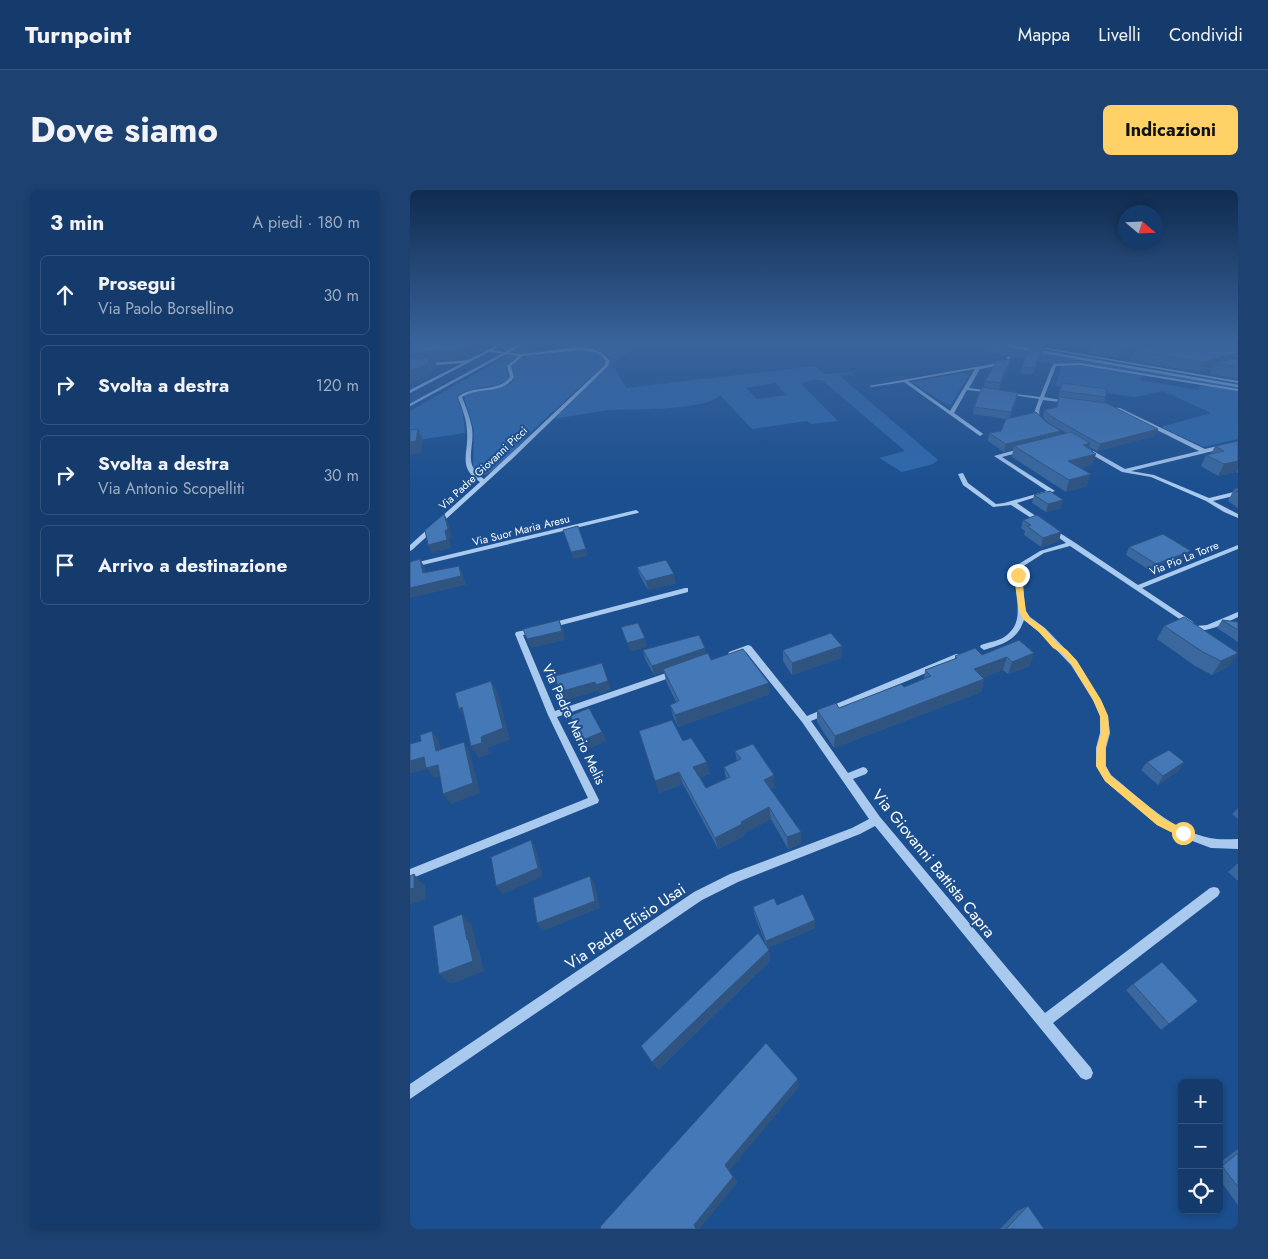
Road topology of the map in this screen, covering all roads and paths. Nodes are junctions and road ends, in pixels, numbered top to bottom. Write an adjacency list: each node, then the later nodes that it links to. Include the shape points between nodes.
1 (469, 391): 21 (street, via 460,396 470,434 468,468)
2 (579, 391): 21 (street, Via Padre Giovanni Picci)
3 (920, 391): 9 (street)
4 (965, 391): 10 (street)
5 (986, 391): 7 (street)
6 (1045, 391): 7 (street)
7 (1042, 399): 8 (street); 13 (street, via 1036,413)
8 (1078, 404)
9 (940, 406): 10 (street); 12 (street)
10 (956, 406): 12 (street)
11 (1102, 407): 18 (street, via 1118,409)
12 (951, 414): 14 (street)
13 (1047, 427)
14 (980, 434)
15 (1238, 443): 18 (street)
16 (1078, 445): 19 (street)
17 (1026, 450): 22 (street, via 997,456)
18 (1204, 451): 19 (street)
19 (1124, 471): 24 (street, via 1152,476)
20 (961, 474): 25 (street, via 965,484 995,506)
21 (483, 481): 30 (street, Via Padre Giovanni Picci)
22 (1052, 492): 25 (street)
23 (1238, 493): 24 (street)
24 (1208, 500): 27 (street)
25 (1012, 503): 28 (street)
26 (636, 512): 31 (street, Via Suor Maria Aresu)
27 (1238, 516)
28 (1072, 543): 32 (street); 34 (street, via 1042,552 1019,566)
29 (1238, 547): 32 (street, Via Pio La Torre)
30 (410, 549)
31 (410, 566)
32 (1137, 588): 36 (street)
33 (685, 590): 42 (street, Via Padre Mario Melis, via 519,634)
34 (1022, 611): 38 (street, via 1020,622 1010,638); 46 (street, via 1064,651 1097,700 1104,716 1101,766)
35 (1238, 614): 36 (street, via 1208,627)
36 (1196, 628): 37 (street)
37 (1210, 637)
38 (984, 647)
39 (959, 656): 43 (street)
40 (720, 658): 43 (street, Via Giovanni Battista Capra, via 748,648)
41 (683, 671): 42 (street)
42 (552, 715): 49 (street, Via Padre Mario Melis, via 594,800)
43 (805, 720): 45 (street, Via Giovanni Battista Capra)
44 (863, 771): 45 (street)
45 (846, 778): 47 (street, Via Giovanni Battista Capra)
46 (1108, 778): 48 (street, via 1161,822 1211,843)
47 (876, 820): 51 (street, Via Giovanni Battista Capra); 53 (street, Via Padre Efisio Usai, via 698,896)
48 (1238, 844)
49 (410, 874)
50 (1214, 892): 51 (street)
51 (1044, 1022): 52 (street, Via Giovanni Battista Capra)
52 (1086, 1073)
53 (410, 1092)

